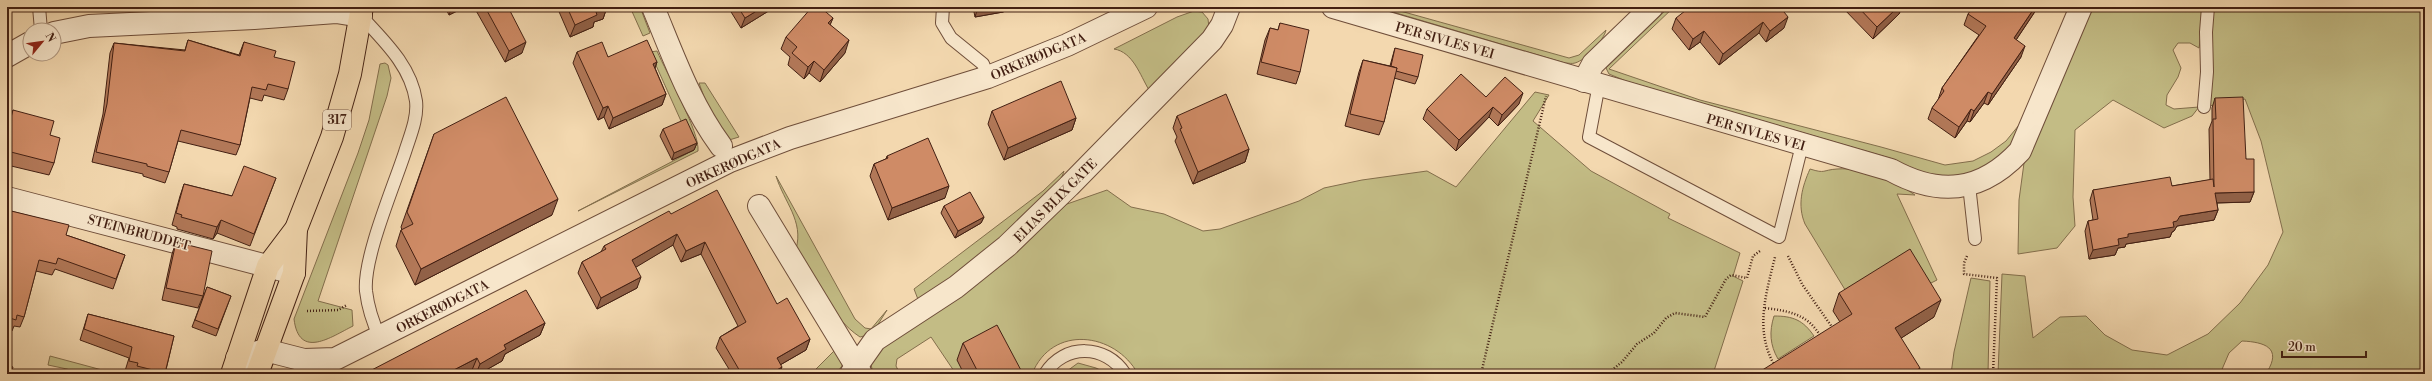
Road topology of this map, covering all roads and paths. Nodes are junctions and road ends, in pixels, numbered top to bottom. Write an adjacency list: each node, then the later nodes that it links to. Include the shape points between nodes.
1 (38, 7): 11 (lane)
2 (653, 7): 20 (street, via 687,88)
3 (943, 7): 16 (lane, via 942,23 950,38 983,64)
4 (1146, 7): 16 (street, ORKERØDGATA, via 1067,45)
5 (1229, 7): 42 (street, ELIAS BLIX GATE, via 1222,25 1212,40 1023,231 956,287 875,340)
6 (1333, 7): 15 (street, PER SIVLES VEI)
7 (1652, 7): 17 (street, via 1593,64)
8 (2081, 7): 21 (street, PER SIVLES VEI, via 2020,151 1998,171)
9 (2208, 7): 18 (lane)
10 (361, 12): 12 (street, via 89,26); 24 (main road, 317, via 350,74 332,137); 30 (lane, via 404,67 416,102 413,126 368,263)
11 (40, 22)
12 (62, 32)
13 (22, 48): 14 (street)
14 (7, 56)
15 (1551, 71): 17 (street, PER SIVLES VEI); 47 (path)
16 (988, 77): 34 (street, ORKERØDGATA, via 790,138 730,161)
17 (1592, 82): 19 (street, PER SIVLES VEI); 25 (lane, via 1589,137)
18 (2204, 107)
19 (1802, 145): 21 (street, PER SIVLES VEI, via 1891,170 1908,180 1938,188); 25 (lane)
20 (721, 146)
21 (1969, 185): 26 (lane)
22 (7, 198): 27 (street, STEINBRUDDET)
23 (759, 206): 42 (street, ELIAS BLIX GATE)
24 (296, 229): 27 (main road, 317); 28 (main road, 317)
25 (1780, 237): 31 (path); 33 (path, via 1802,284); 48 (path, via 1754,256 1747,278 1731,275 1726,279 1705,317 1675,313 1666,318 1654,334 1637,344 1622,362)
26 (1975, 239)
27 (268, 266): 28 (street, STEINBRUDDET); 40 (main road, 317)
28 (294, 273): 36 (main road, 317)
29 (1964, 274): 49 (path, via 1997,278)
30 (366, 290): 32 (path, via 338,310); 34 (lane, via 372,319)
31 (1765, 308): 35 (path, via 1791,311 1801,315 1810,322 1821,338); 39 (path, via 1766,351)
32 (300, 309)
33 (1836, 333)
34 (380, 338): 37 (street, ORKERØDGATA)
35 (1814, 342)
36 (265, 350): 37 (street, ORKERØDGATA, via 304,360); 40 (street); 43 (main road, 317)
37 (336, 359): 44 (street, ORKERØDGATA)
38 (1781, 362): 39 (path)
39 (1775, 366): 41 (path)
40 (239, 369)
41 (1778, 371)
42 (856, 372)
43 (257, 374)
44 (318, 374)
45 (1045, 374): 46 (lane, via 1065,355 1078,351 1104,355 1117,362)
46 (1125, 374)
47 (1481, 374)
48 (1607, 374)
49 (1993, 374)

